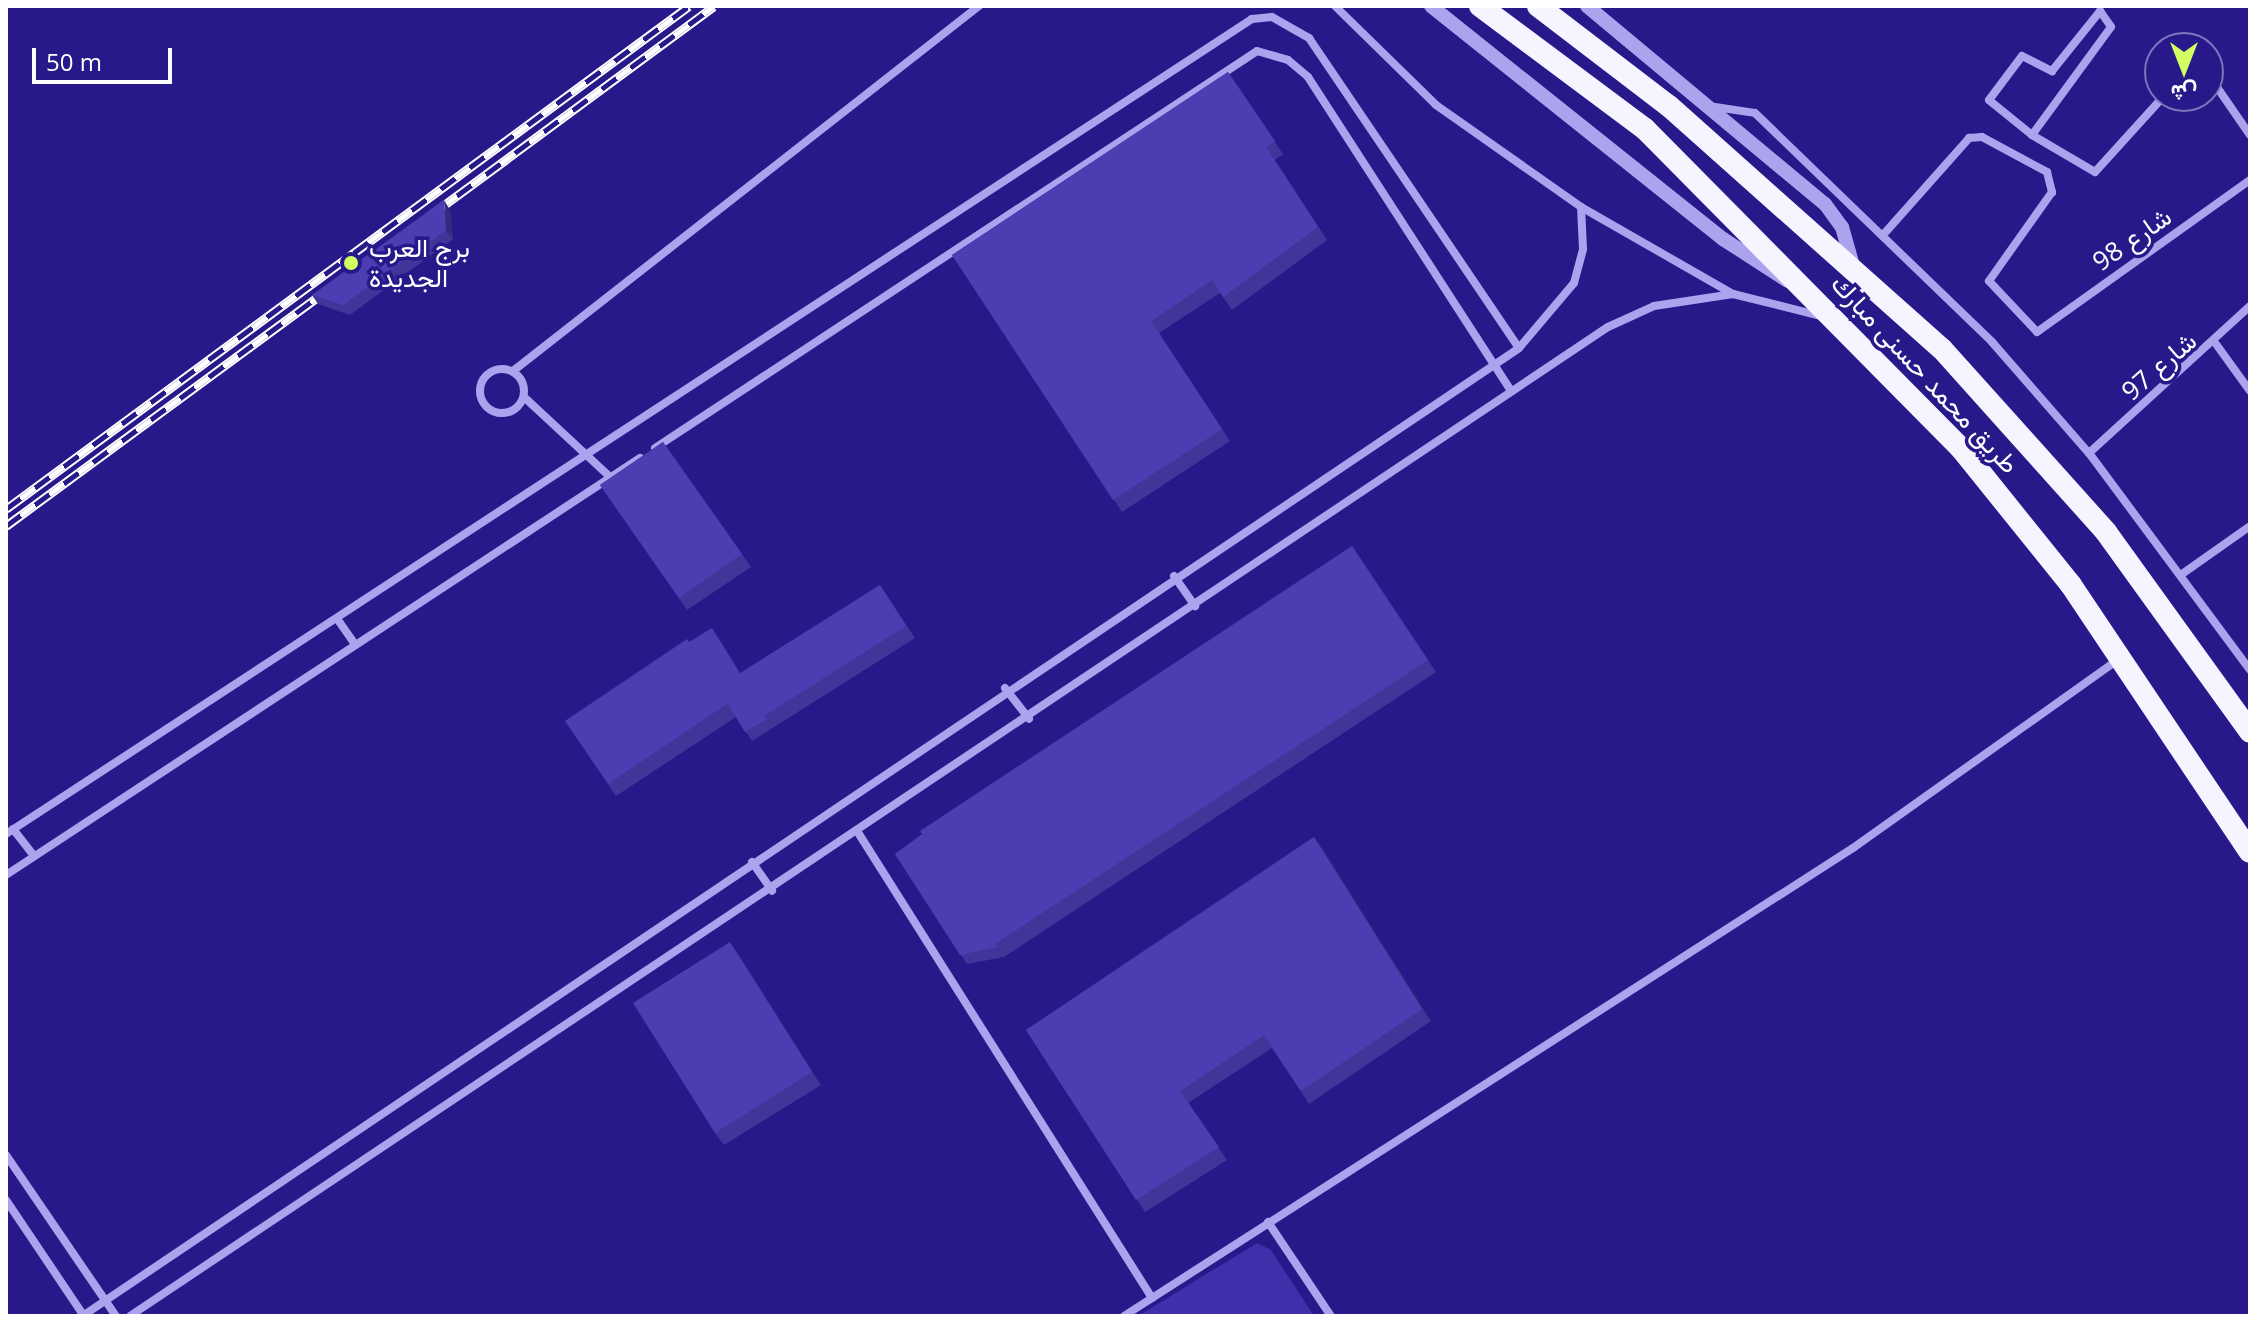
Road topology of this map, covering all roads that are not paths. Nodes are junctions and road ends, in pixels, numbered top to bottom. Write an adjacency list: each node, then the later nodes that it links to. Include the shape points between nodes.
1 (979, 6): 23 (street)
2 (1335, 6): 13 (street, via 1436,105)
3 (1431, 6): 16 (street, via 1723,239)
4 (1480, 6): 16 (highway, طريق محمد حسنى مبارك, via 1645,129)
5 (1587, 6): 8 (street)
6 (1547, 13): 15 (highway, طريق محمد حسنى مبارك, via 1669,106)
7 (2224, 97): 11 (street)
8 (1715, 107): 14 (street, via 1755,113); 15 (street, via 1825,204 1842,227)
9 (2149, 112): 10 (street, via 2095,172)
10 (2032, 135): 10 (street, via 2111,27 2100,11 2052,72 2022,56 1989,100)
11 (2250, 135)
12 (2250, 180): 14 (street, شارع 98, via 2037,332 1989,281 2052,192 2047,172 1982,137 1969,138)
13 (1581, 207): 17 (street); 21 (street, via 1583,249 1574,283)
14 (1883, 235): 27 (street, via 1992,342)
15 (1853, 266): 40 (highway, طريق محمد حسنى مبارك, via 2027,438 2106,532)
16 (1810, 293): 19 (highway, طريق محمد حسنى مبارك)
17 (1733, 294): 19 (street); 24 (street, via 1626,317)
18 (2250, 306): 20 (street, شارع 97, via 2228,320)
19 (1837, 320): 36 (highway, طريق محمد حسنى مبارك, via 2018,514)
20 (2216, 344): 25 (street); 27 (street, شارع 97)
21 (1519, 348): 22 (street); 28 (street, via 1309,38 1272,17 1252,19)
22 (1494, 365): 24 (street); 29 (street, via 1308,77 1288,60 1257,51); 32 (street)
23 (513, 371): 26 (street); 26 (street, via 486,375 483,402 506,412)
24 (1511, 391): 33 (street)
25 (2250, 391)
26 (524, 397): 28 (street)
27 (2089, 453): 31 (street)
28 (589, 455): 29 (street); 34 (street)
29 (610, 477): 35 (street)
30 (2250, 526): 31 (street)
31 (2182, 574): 37 (street)
32 (1174, 576): 33 (street); 38 (street)
33 (1195, 606): 39 (street)
34 (338, 620): 35 (street); 41 (street)
35 (355, 644): 44 (street)
36 (2121, 658): 43 (highway, طريق محمد حسنى مبارك); 50 (street, via 1853,848)
37 (2249, 665)
38 (1005, 688): 39 (street); 45 (street)
39 (1029, 719): 42 (street)
40 (2250, 732)
41 (10, 831): 44 (street)
42 (859, 834): 47 (street); 51 (street)
43 (2250, 852)
44 (34, 856): 46 (street)
45 (752, 862): 47 (street); 52 (street)
46 (6, 875)
47 (772, 891): 55 (street)
48 (6, 1155): 52 (street)
49 (6, 1200): 53 (street)
50 (1268, 1222): 51 (street); 57 (street)
51 (1152, 1298): 56 (street)
52 (106, 1302): 53 (street); 54 (street)
53 (84, 1316)
54 (116, 1316)
55 (130, 1316)
56 (1124, 1316)
57 (1331, 1316)

